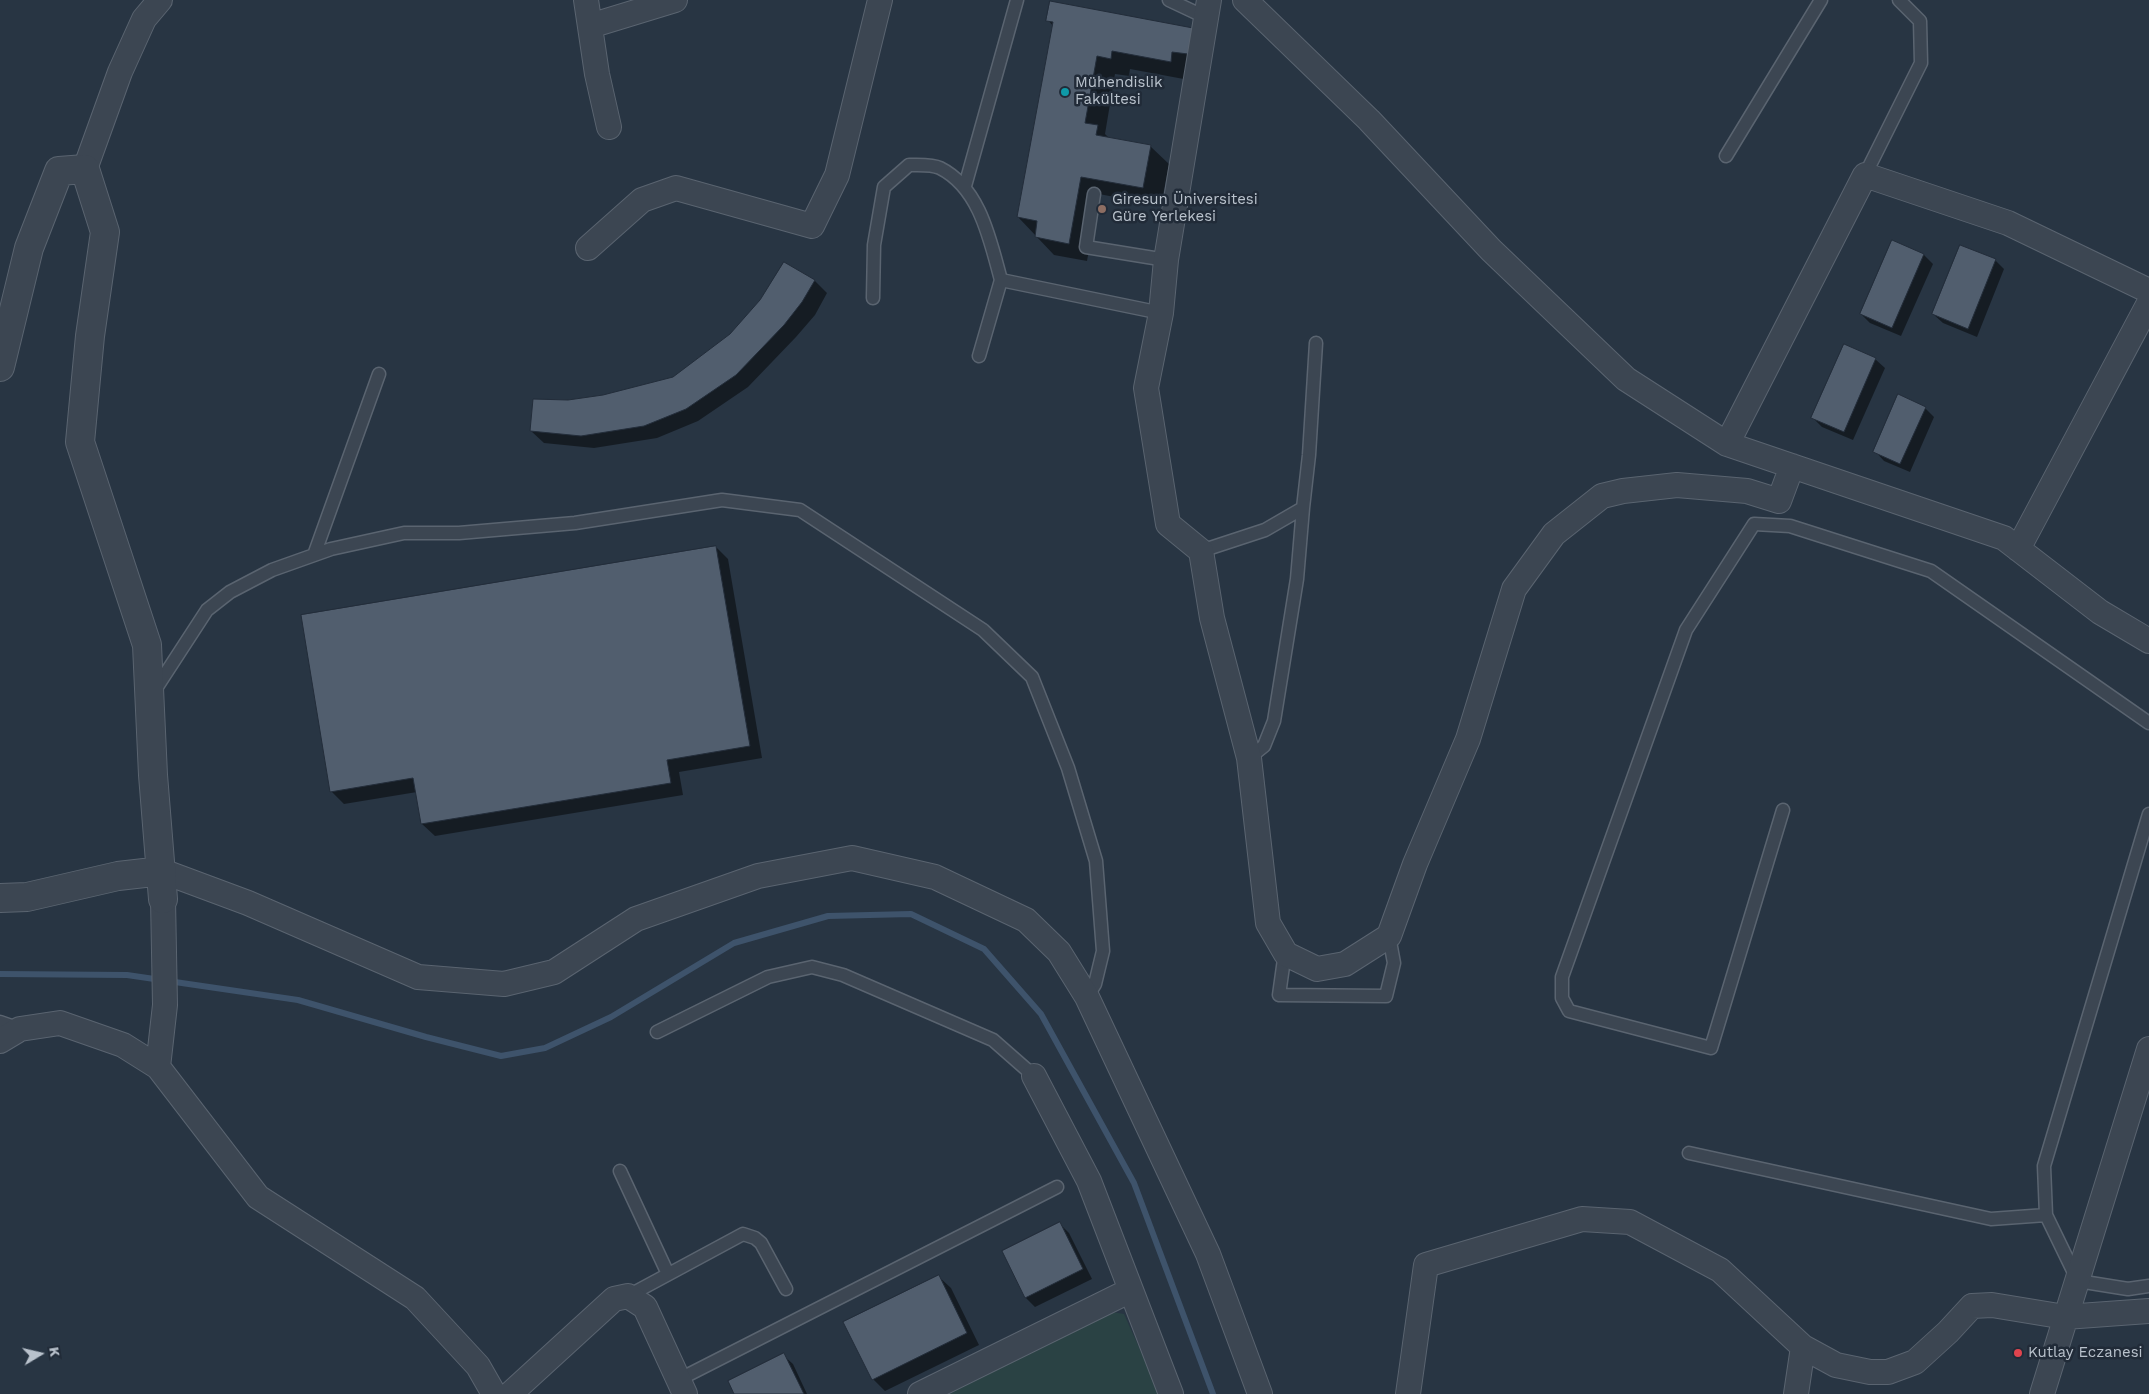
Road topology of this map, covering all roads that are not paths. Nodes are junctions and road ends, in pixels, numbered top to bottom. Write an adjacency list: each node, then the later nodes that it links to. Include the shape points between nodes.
1 (160, 0): 14 (street, via 144,19 120,72)
2 (586, 0): 11 (street)
3 (676, 0): 11 (street)
4 (880, 0): 18 (street, via 837,175 812,226 676,188 642,200)
5 (1018, 0): 16 (lane)
6 (1169, 0): 10 (lane)
7 (1245, 0): 29 (street, via 1369,120 1491,250 1626,379)
8 (1821, 0): 13 (lane)
9 (1899, 0): 15 (lane, via 1920,21 1921,63)
10 (1207, 8): 19 (street)
11 (590, 26): 12 (street)
12 (609, 127)
13 (1726, 156)
14 (85, 169): 27 (street, via 60,171 29,248); 36 (street, via 105,232 90,336 80,442 147,645)
15 (1865, 176): 21 (street, via 2008,223); 29 (street)
16 (965, 186): 20 (lane, via 986,228); 22 (lane, via 939,167 909,165 884,187 874,245)
17 (1094, 194): 19 (lane, via 1086,247)
18 (588, 248)
19 (1166, 260): 24 (street)
20 (1001, 280): 24 (lane); 26 (lane)
21 (2149, 291)
22 (873, 298)
23 (2149, 303): 32 (street)
24 (1161, 313): 33 (street, via 1146,388 1168,524)
25 (1316, 343): 31 (lane, via 1310,455)
26 (979, 356)
27 (0, 366)
28 (379, 374): 34 (lane)
29 (1726, 444): 30 (street)
30 (1792, 466): 32 (street, via 2004,538); 44 (street, via 1779,501 1748,491 1677,485 1623,491 1602,496 1554,534 1514,589 1468,739 1415,864)
31 (1303, 508): 33 (lane, via 1266,530); 38 (lane, via 1297,579 1274,721 1264,746)
32 (2018, 549): 35 (street, via 2100,612)
33 (1201, 551): 38 (street, via 1212,618)
34 (314, 555): 36 (lane, via 272,570 230,592 207,610); 46 (lane, via 404,534 459,533 575,523 722,500 800,510 983,630 1032,677 1068,768 1096,861 1103,951 1095,984)
35 (2149, 641)
36 (149, 699): 41 (street)
37 (2149, 722): 39 (lane, via 1931,571 1790,526 1754,524 1686,630 1562,977 1562,998 1569,1011 1711,1048)
38 (1249, 758): 45 (street, via 1268,924)
39 (1782, 810)
40 (2149, 814): 56 (lane, via 2044,1166)
41 (162, 871): 42 (street, via 118,876 27,897); 43 (street); 46 (street, via 248,903 418,977 504,984 554,972 636,919 758,876 852,858 935,878 1026,920 1059,952)
42 (0, 898)
43 (163, 899): 51 (street, via 165,1005)
44 (1389, 936): 45 (street, via 1345,964 1317,969); 45 (lane, via 1394,963 1386,996 1279,996)
45 (1285, 952)
46 (1087, 997): 71 (street, via 1208,1254)
47 (10, 1025): 49 (street); 51 (street, via 60,1023 123,1045)
48 (657, 1032): 52 (lane, via 768,977 812,967 843,975 993,1040)
49 (0, 1041)
50 (2149, 1049): 58 (street)
51 (158, 1068): 67 (street, via 258,1198 415,1298 478,1366)
52 (1034, 1076): 61 (street, via 1088,1181)
53 (1689, 1153): 56 (lane, via 1990,1219)
54 (620, 1171): 57 (lane)
55 (1057, 1187): 66 (lane)
56 (2046, 1215): 58 (lane)
57 (668, 1274): 60 (lane, via 743,1234 762,1243); 62 (lane)
58 (2078, 1281): 59 (lane, via 2128,1289); 64 (street)
59 (2149, 1286)
60 (786, 1289)
61 (1131, 1290): 69 (street); 70 (street)
62 (628, 1296): 66 (street, via 645,1307); 68 (street, via 614,1299)
63 (2149, 1311): 64 (street)
64 (2065, 1317): 65 (street, via 1992,1305 1972,1306 1915,1362 1888,1372 1836,1365); 74 (street)
65 (1804, 1348): 72 (street, via 1720,1270 1630,1222 1582,1219 1426,1265); 73 (street)
66 (682, 1387)
67 (494, 1394)
68 (510, 1394)
69 (920, 1394)
70 (1171, 1394)
71 (1260, 1394)
72 (1408, 1394)
73 (1796, 1394)
74 (2042, 1394)

